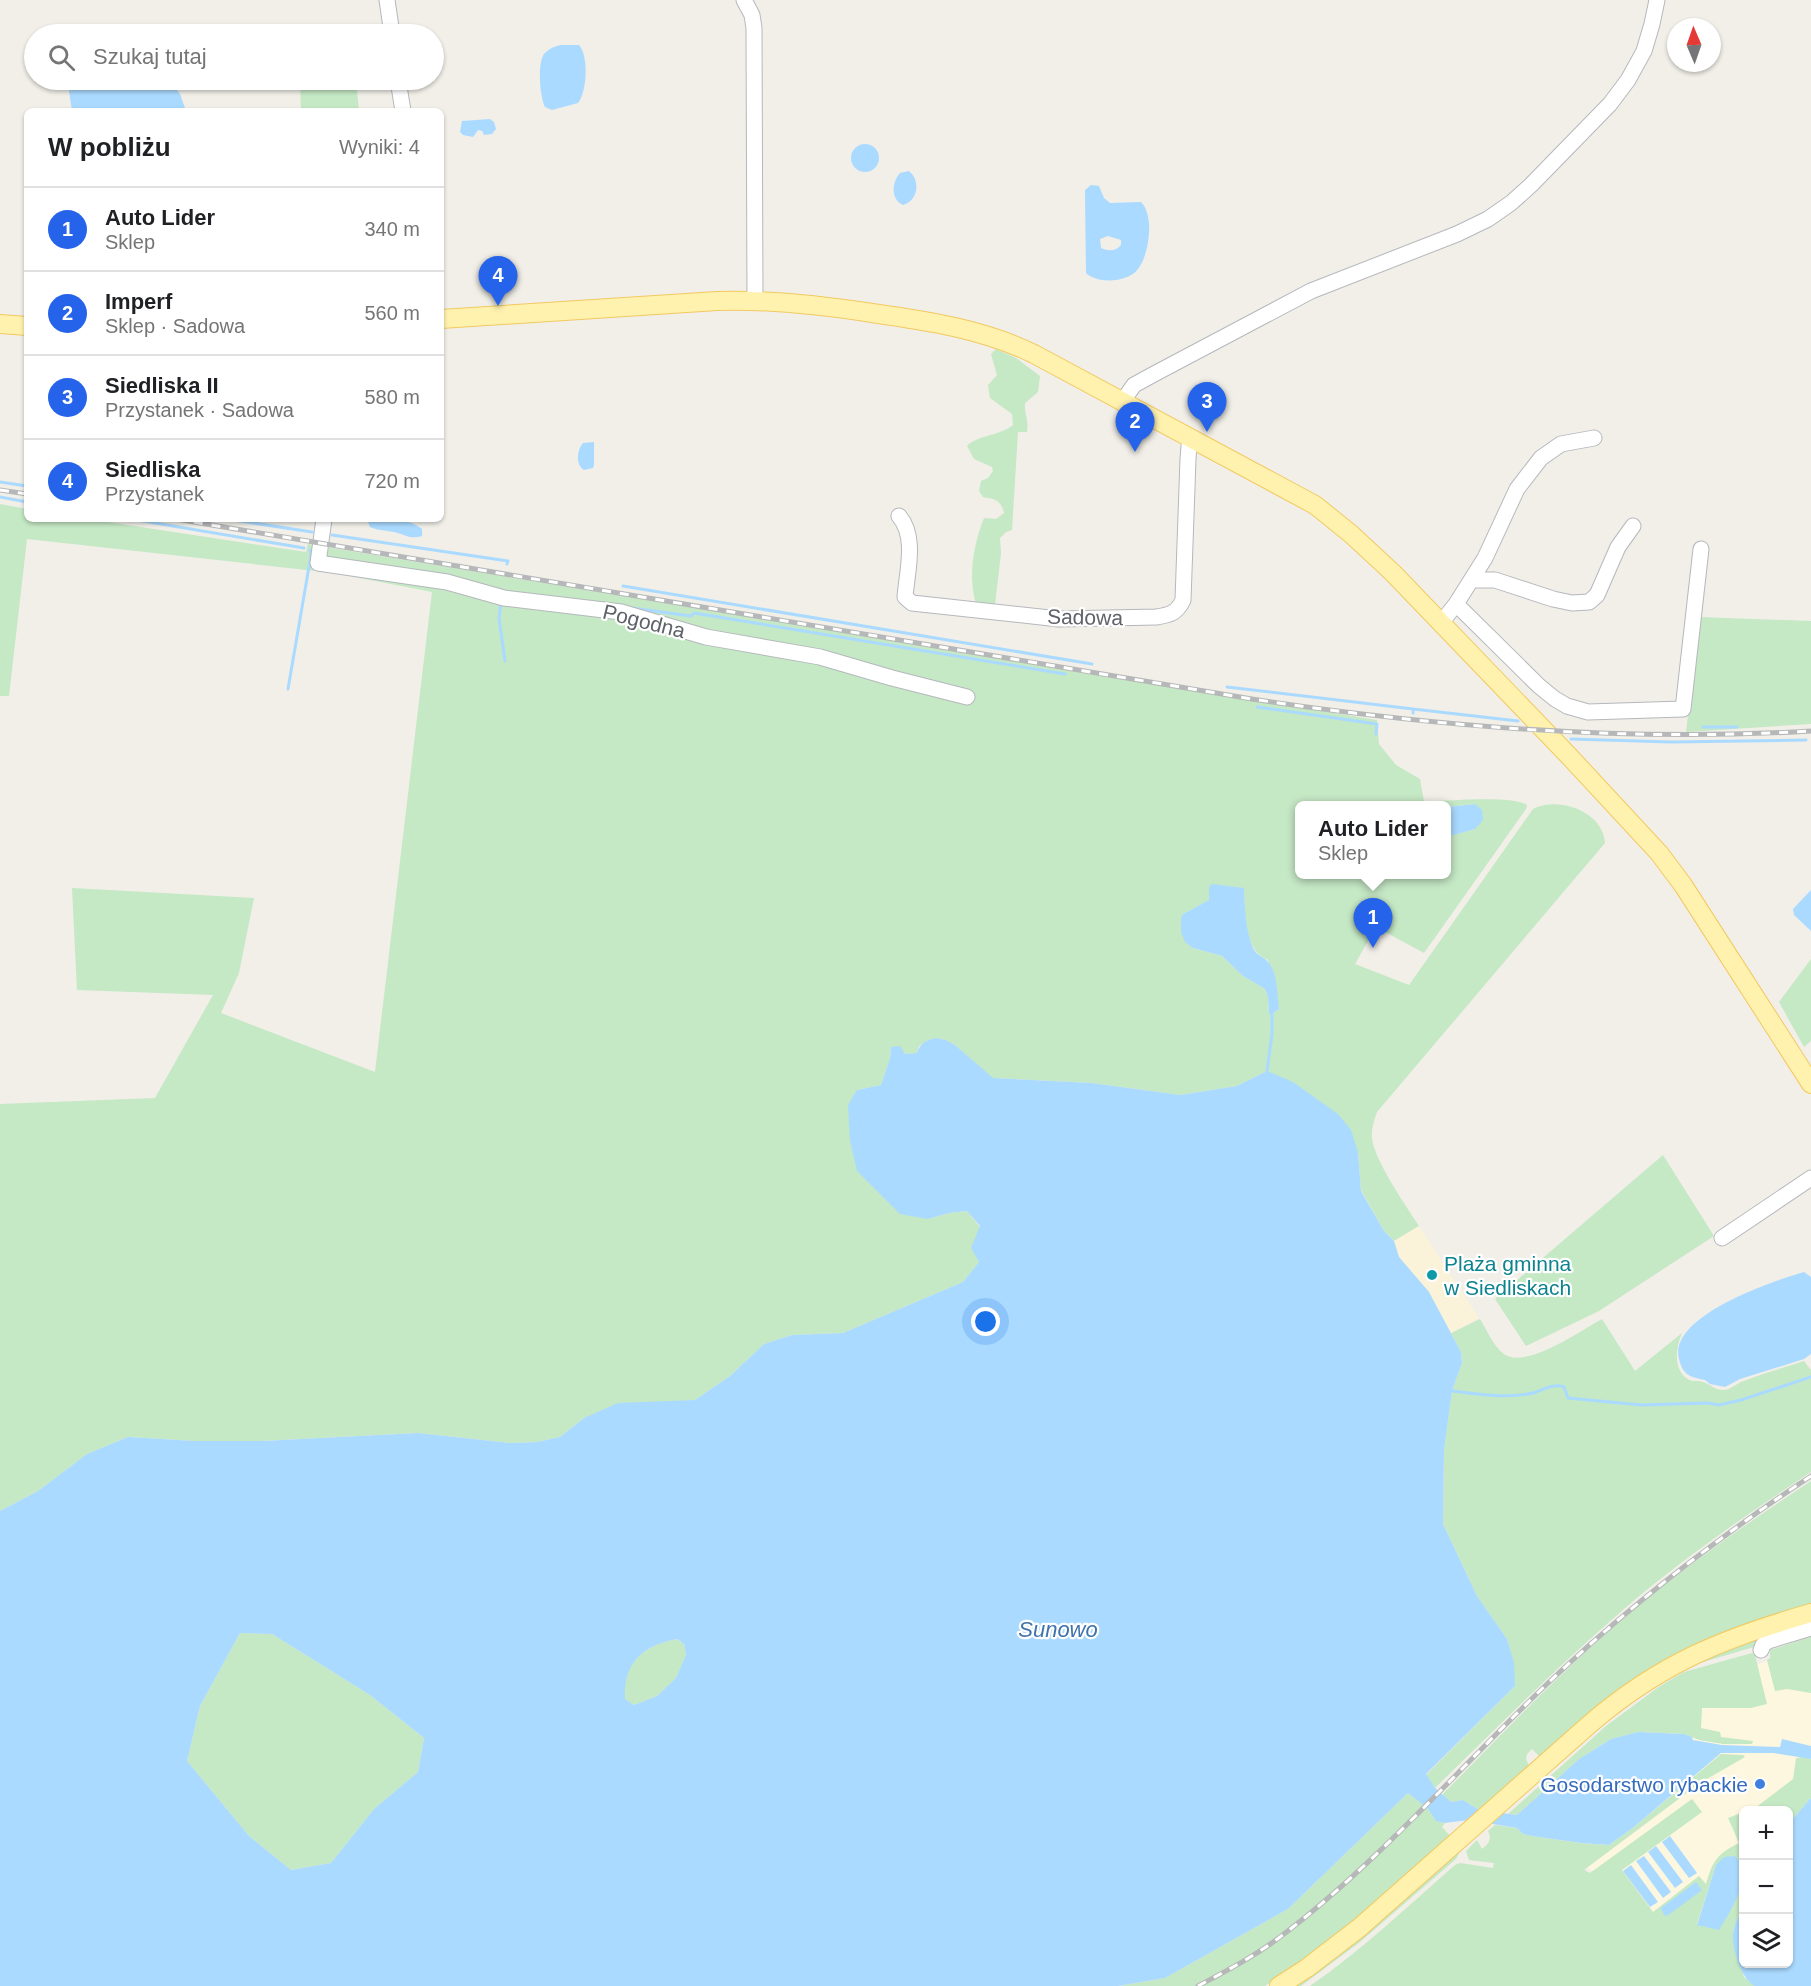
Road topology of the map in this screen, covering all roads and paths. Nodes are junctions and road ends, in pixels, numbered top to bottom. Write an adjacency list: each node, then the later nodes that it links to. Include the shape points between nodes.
1 (387, 0): 4 (street)
2 (1657, 0): 11 (street, via 1644,51 1628,80 1610,105 1511,203 1457,234 1311,291 1156,373 1134,386)
3 (746, 1): 7 (street, via 754,28)
4 (391, 24)
5 (400, 90): 6 (street)
6 (403, 108)
7 (755, 301): 8 (main road); 11 (main road, via 897,316 991,336 1034,354)
8 (444, 319)
9 (0, 324): 10 (main road)
10 (24, 326)
11 (1122, 402): 13 (main road)
12 (1594, 438): 18 (street, via 1561,444 1541,458 1517,489)
13 (1195, 441): 14 (street, Sadowa, via 1189,446 1188,459 1183,600 1171,615 1059,619 912,603 904,597 910,540 906,524); 20 (main road, via 1326,514 1374,555)
14 (899, 516)
15 (324, 522): 21 (street, Pogodna, via 318,563 447,582 504,598 621,612 706,637 820,657)
16 (1633, 526): 18 (street, via 1618,548 1597,596 1589,602 1553,599 1495,580)
17 (1701, 549): 19 (street, via 1683,709 1588,712 1567,706 1539,686)
18 (1471, 580): 19 (street)
19 (1456, 604): 20 (street)
20 (1441, 623): 22 (main road, via 1659,853)
21 (967, 697)
22 (1811, 1084)
23 (1811, 1178): 24 (street)
24 (1722, 1238)
25 (1811, 1612): 28 (main road, via 1722,1641 1666,1669 1615,1703 1350,1935)
26 (1811, 1628): 27 (street, via 1768,1641)
27 (1761, 1650)
28 (1279, 1986)

